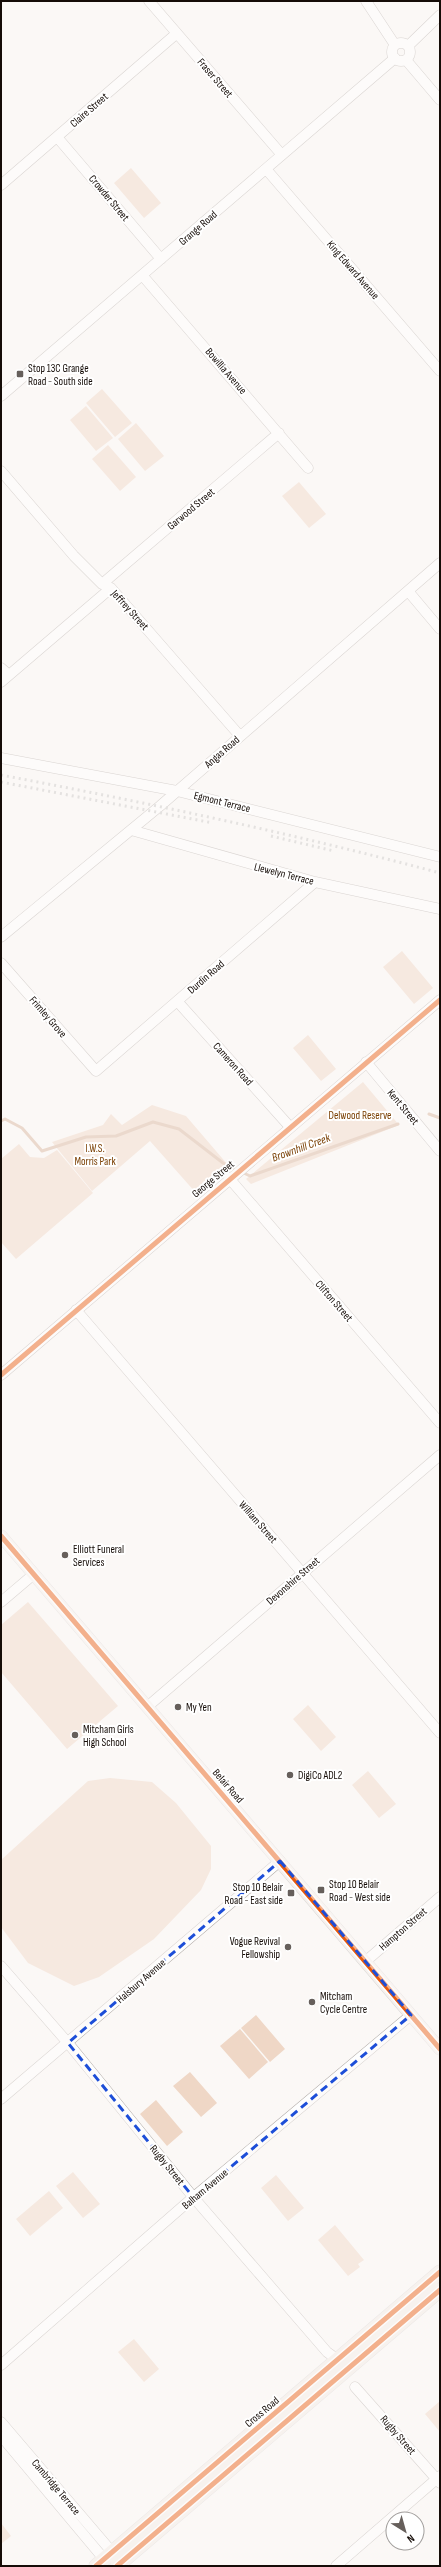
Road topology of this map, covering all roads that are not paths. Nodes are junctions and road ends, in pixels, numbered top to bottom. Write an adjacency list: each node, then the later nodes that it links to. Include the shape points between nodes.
1 (148, 1): 4 (street, Fraser Street)
2 (366, 1): 5 (street)
3 (440, 15): 6 (street)
4 (176, 34): 10 (street, Claire Street); 11 (street, Fraser Street)
5 (395, 45): 6 (street, via 400,43); 7 (street, via 392,53)
6 (408, 46): 8 (street, via 410,53)
7 (395, 58): 8 (street); 11 (street, Grange Road)
8 (406, 60): 9 (street)
9 (440, 100)
10 (57, 137): 13 (street, Claire Street); 14 (street, Crowder Street)
11 (282, 155): 12 (street, Grange Road)
12 (266, 169): 14 (street, Grange Road); 16 (street, King Edward Avenue)
13 (1, 185)
14 (161, 259): 15 (street, Grange Road)
15 (142, 275): 17 (street, Grange Road); 18 (street, Bowillia Avenue)
16 (440, 371)
17 (1, 396)
18 (279, 433): 19 (street, Bowillia Avenue); 22 (street, Garwood Street)
19 (308, 468)
20 (1, 471): 22 (street, Jeffrey Street)
21 (440, 563): 23 (street, Angas Road)
22 (106, 586): 26 (street, Garwood Street); 28 (street, Jeffrey Street)
23 (408, 591): 24 (street); 28 (street, Angas Road)
24 (440, 630)
25 (1, 668): 26 (street)
26 (9, 675): 27 (street, Garwood Street)
27 (1, 682)
28 (240, 736): 30 (street, Angas Road)
29 (1, 758): 30 (street, Egmont Terrace)
30 (177, 791): 31 (street, Angas Road); 32 (street, Egmont Terrace)
31 (131, 830): 33 (street, Llewelyn Terrace); 35 (street, Angas Road)
32 (440, 856)
33 (315, 882): 34 (street, Llewelyn Terrace); 38 (street, Durdin Road)
34 (440, 909)
35 (1, 937)
36 (1, 963): 40 (street, Frimley Grove)
37 (440, 1000): 39 (street, George Street)
38 (177, 1001): 40 (street, Durdin Road); 41 (street, Cameron Road)
39 (366, 1062): 41 (street, George Street); 42 (street, Kent Street)
40 (96, 1071)
41 (290, 1127): 43 (street, George Street)
42 (440, 1151)
43 (229, 1178): 44 (street, George Street); 46 (street, Clifton Street)
44 (76, 1310): 45 (street, George Street); 49 (street, William Street)
45 (1, 1375)
46 (440, 1423)
47 (440, 1455): 49 (street, Devonshire Street)
48 (1, 1536): 50 (main road, Belair Road)
49 (301, 1573): 52 (street, Devonshire Street); 53 (street, William Street)
50 (34, 1574): 51 (street); 52 (main road, Belair Road)
51 (1, 1602)
52 (147, 1707): 54 (main road, Belair Road)
53 (440, 1734)
54 (280, 1861): 56 (main road, Belair Road); 59 (street, Halsbury Avenue)
55 (440, 1897): 56 (street, Hampton Street)
56 (366, 1961): 58 (main road, Belair Road)
57 (1, 1966): 59 (street, Rugby Street)
58 (412, 2015): 60 (main road, Belair Road); 62 (street, Balham Avenue)
59 (68, 2043): 61 (street, Halsbury Avenue); 62 (street, Rugby Street)
60 (440, 2049)
61 (1, 2099)
62 (194, 2198): 65 (street, Rugby Street, via 327,2352); 66 (street, Balham Avenue)
63 (440, 2272): 65 (highway, Cross Road)
64 (440, 2290): 71 (highway, Cross Road)
65 (338, 2360): 71 (highway, Cross Road)
66 (1, 2365)
67 (355, 2386): 70 (street, Rugby Street)
68 (1, 2422): 69 (street, Cambridge Terrace)
69 (6, 2437): 71 (street, Cambridge Terrace)
70 (439, 2479): 72 (street)
71 (110, 2563)
72 (336, 2566)

